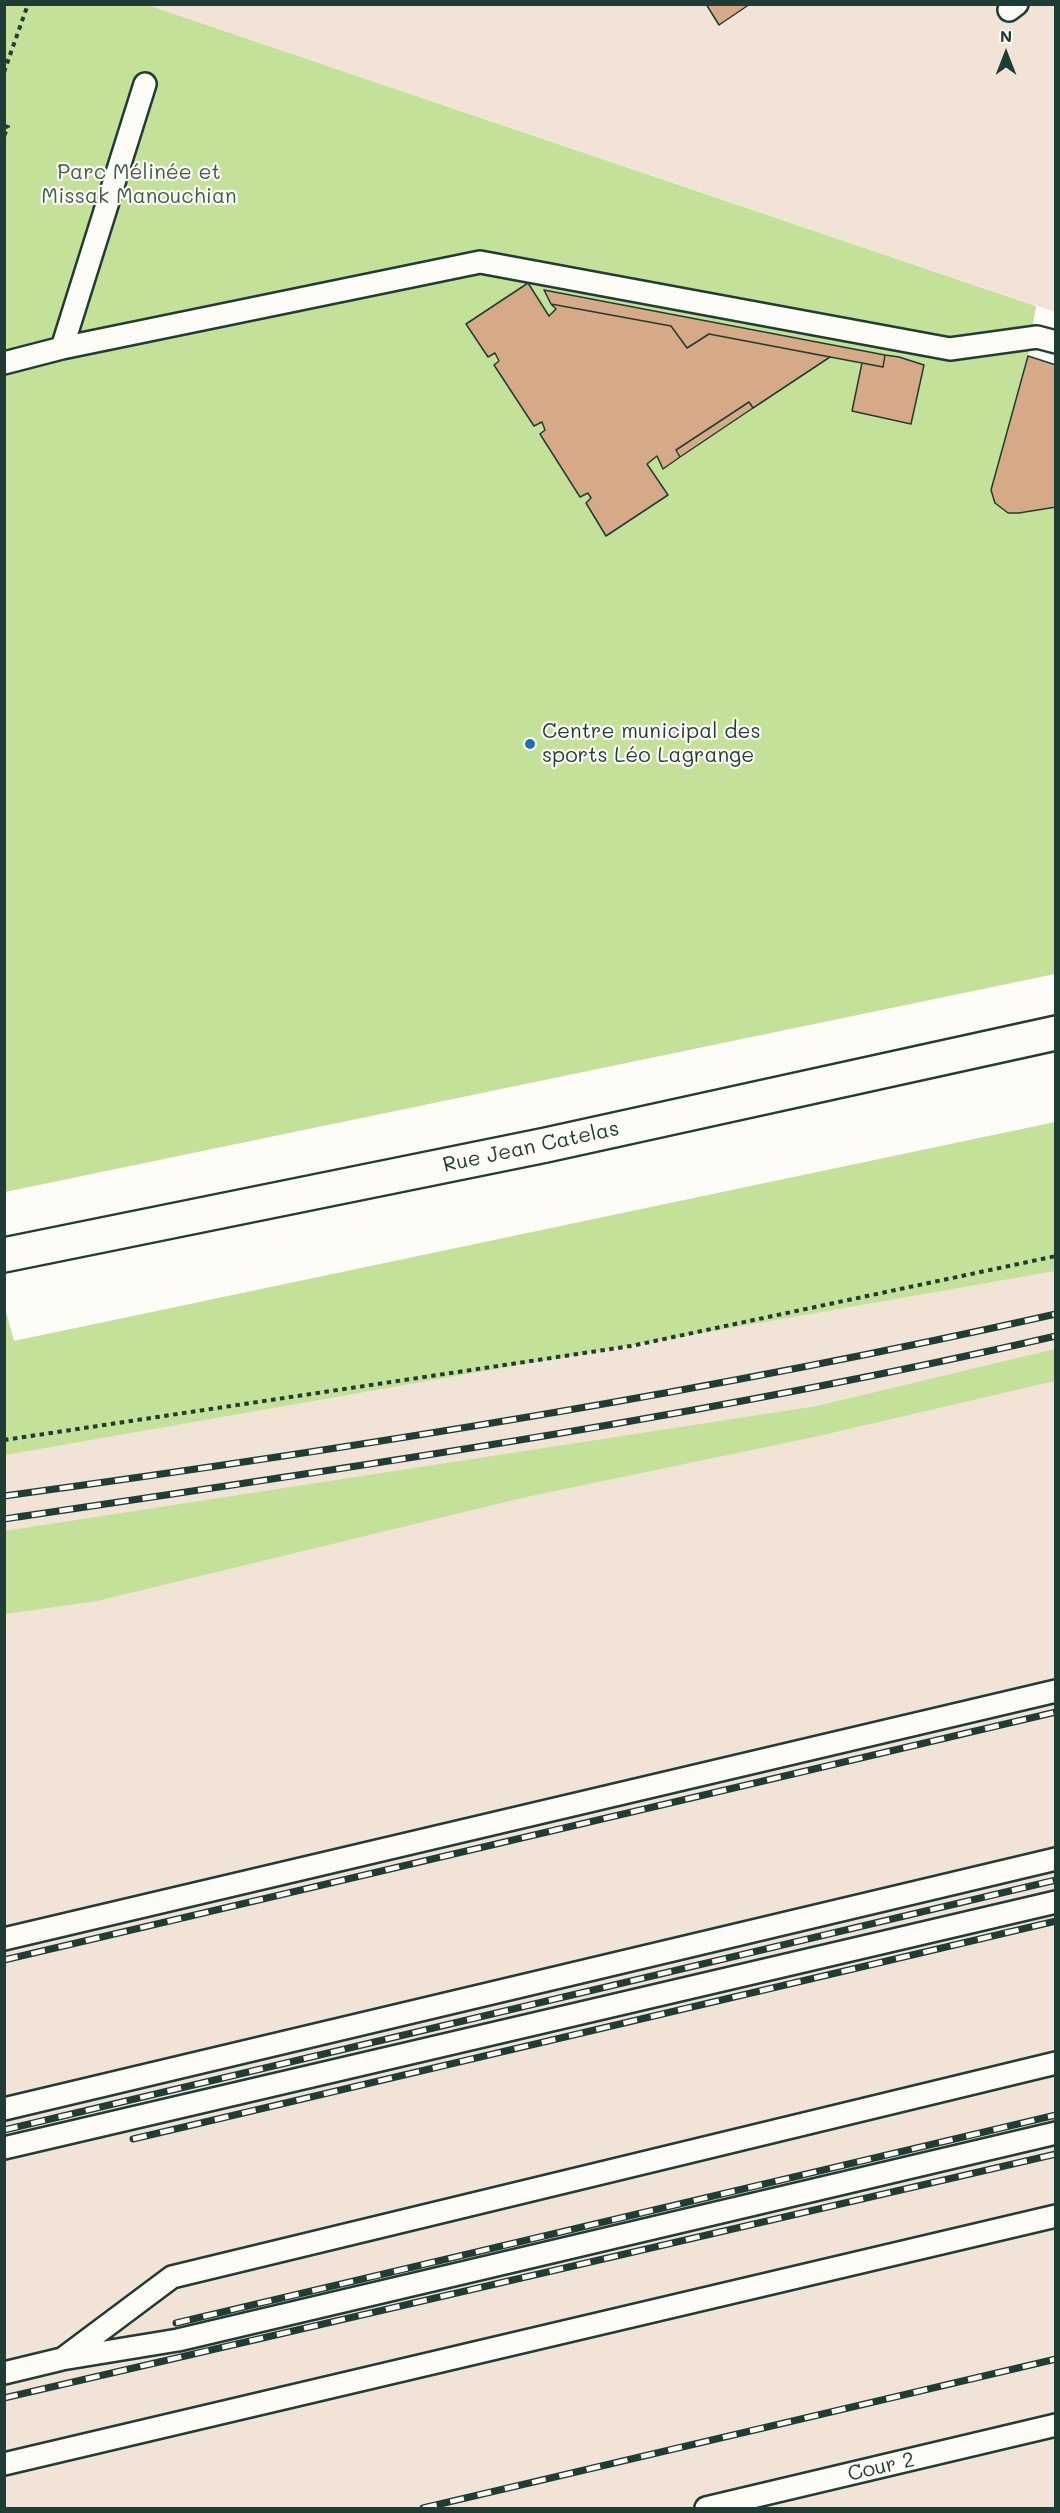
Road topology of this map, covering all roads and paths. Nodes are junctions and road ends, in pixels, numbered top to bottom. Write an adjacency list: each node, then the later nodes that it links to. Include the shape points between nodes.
1 (28, 4): 2 (path)
2 (4, 72)
3 (145, 84): 7 (lane)
4 (4, 126): 5 (path, via 8,127)
5 (4, 136)
6 (1056, 342): 7 (lane, via 1037,337 950,349 480,262)
7 (62, 348): 8 (lane)
8 (4, 363)
9 (1056, 1033): 10 (street, Rue Jean Catelas, via 546,1144)
10 (4, 1255)
11 (1056, 1256): 12 (path, via 631,1346)
12 (4, 1440)
13 (1056, 1691): 16 (lane)
14 (1056, 1859): 18 (lane)
15 (1056, 1902): 20 (lane)
16 (4, 1939)
17 (1056, 2063): 22 (lane, via 172,2277)
18 (4, 2109)
19 (1056, 2133): 22 (lane, via 178,2340)
20 (4, 2148)
21 (1056, 2216): 25 (lane)
22 (62, 2359): 23 (lane)
23 (4, 2373)
24 (1056, 2425): 26 (lane, Cour 2)
25 (4, 2464)
26 (706, 2508)

